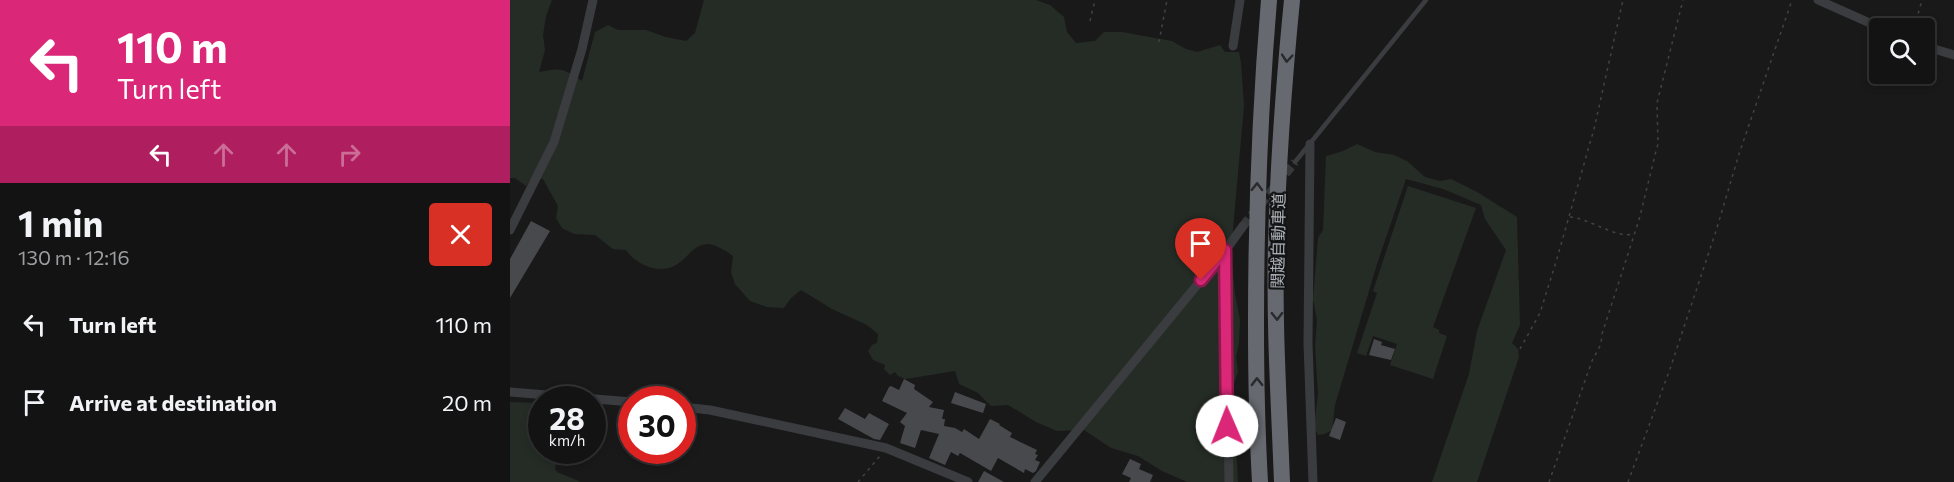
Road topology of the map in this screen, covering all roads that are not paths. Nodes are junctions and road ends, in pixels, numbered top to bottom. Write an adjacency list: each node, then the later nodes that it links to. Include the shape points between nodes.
1 (593, 0): 14 (street, via 554,142)
2 (1240, 0): 8 (street)
3 (1269, 0): 22 (highway, 関越自動車道, one-way to 3, via 1256,250)
4 (1292, 0): 23 (highway, 関越自動車道, one-way to 23, via 1276,247)
5 (1426, 0): 11 (lane)
6 (1818, 0): 7 (street)
7 (1869, 23)
8 (1233, 46)
9 (1935, 49): 10 (street)
10 (1954, 55)
11 (1310, 144): 12 (lane); 24 (street, via 1308,332)
12 (1294, 162)
13 (1243, 225): 15 (street)
14 (510, 230)
15 (1225, 250): 20 (street); 21 (street)
16 (510, 392): 17 (street)
17 (618, 401)
18 (696, 408): 19 (street, via 886,448)
19 (968, 482)
20 (1035, 482)
21 (1229, 482)
22 (1260, 482)
23 (1282, 482)
24 (1313, 482)

